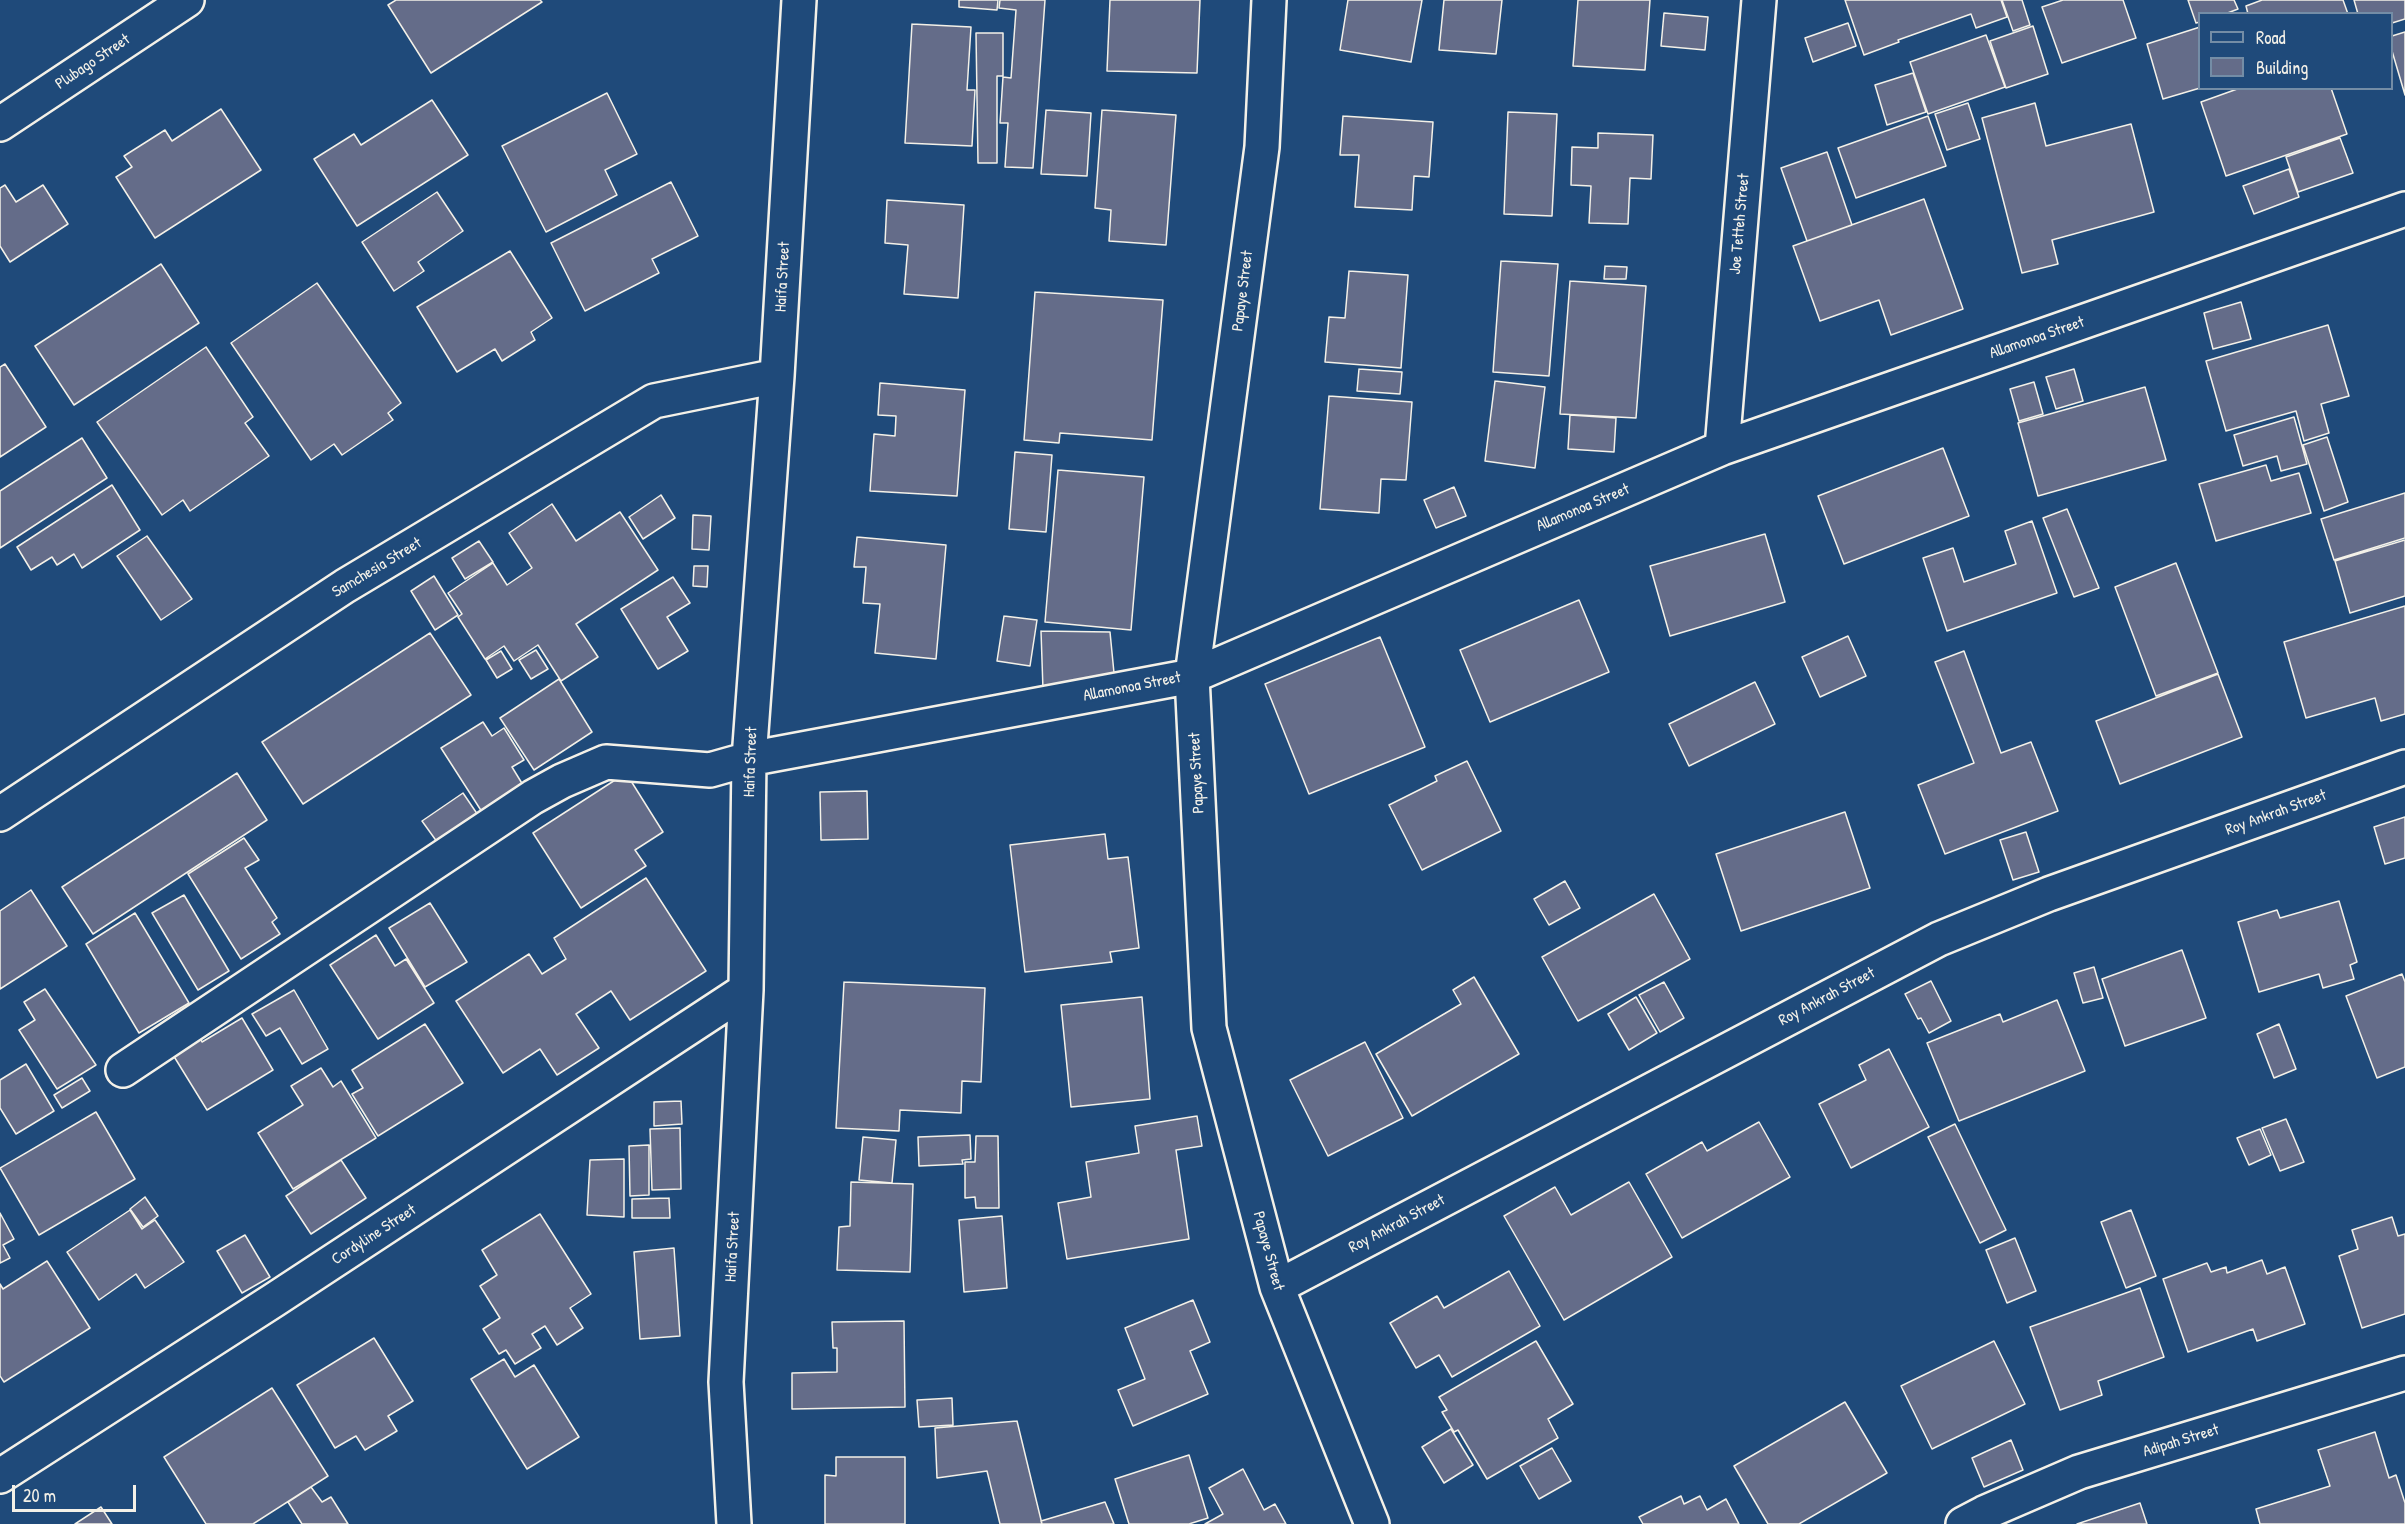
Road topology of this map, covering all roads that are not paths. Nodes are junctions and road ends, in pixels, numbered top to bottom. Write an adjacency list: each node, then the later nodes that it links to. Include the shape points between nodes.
1 (187, 0): 5 (street, Plubago Street)
2 (799, 0): 7 (street, Haifa Street)
3 (1269, 0): 9 (street, Papaye Street, via 1262,147)
4 (1759, 0): 8 (street, Joe Tetteh Street)
5 (0, 124)
6 (2405, 209): 8 (street, Allamonoa Street)
7 (777, 376): 10 (street, Haifa Street); 12 (street, Samchesia Street, via 654,402 345,586)
8 (1722, 448): 9 (street, Allamonoa Street)
9 (1192, 676): 10 (street, Allamonoa Street); 15 (street, Papaye Street, via 1209,1028)
10 (749, 759): 13 (street, Haifa Street); 14 (street, Allamonoa Street, via 710,770 606,762 562,781)
11 (2405, 767): 15 (street, Roy Ankrah Street, via 2049,894 1939,939)
12 (0, 814)
13 (746, 990): 17 (street, Cordyline Street); 18 (street, Haifa Street, via 726,1382)
14 (123, 1070)
15 (1276, 1287): 19 (street, Papaye Street)
16 (2405, 1373): 20 (street, Adipah Street, via 2079,1472)
17 (0, 1476)
18 (734, 1524)
19 (1372, 1524)
20 (1963, 1524)

